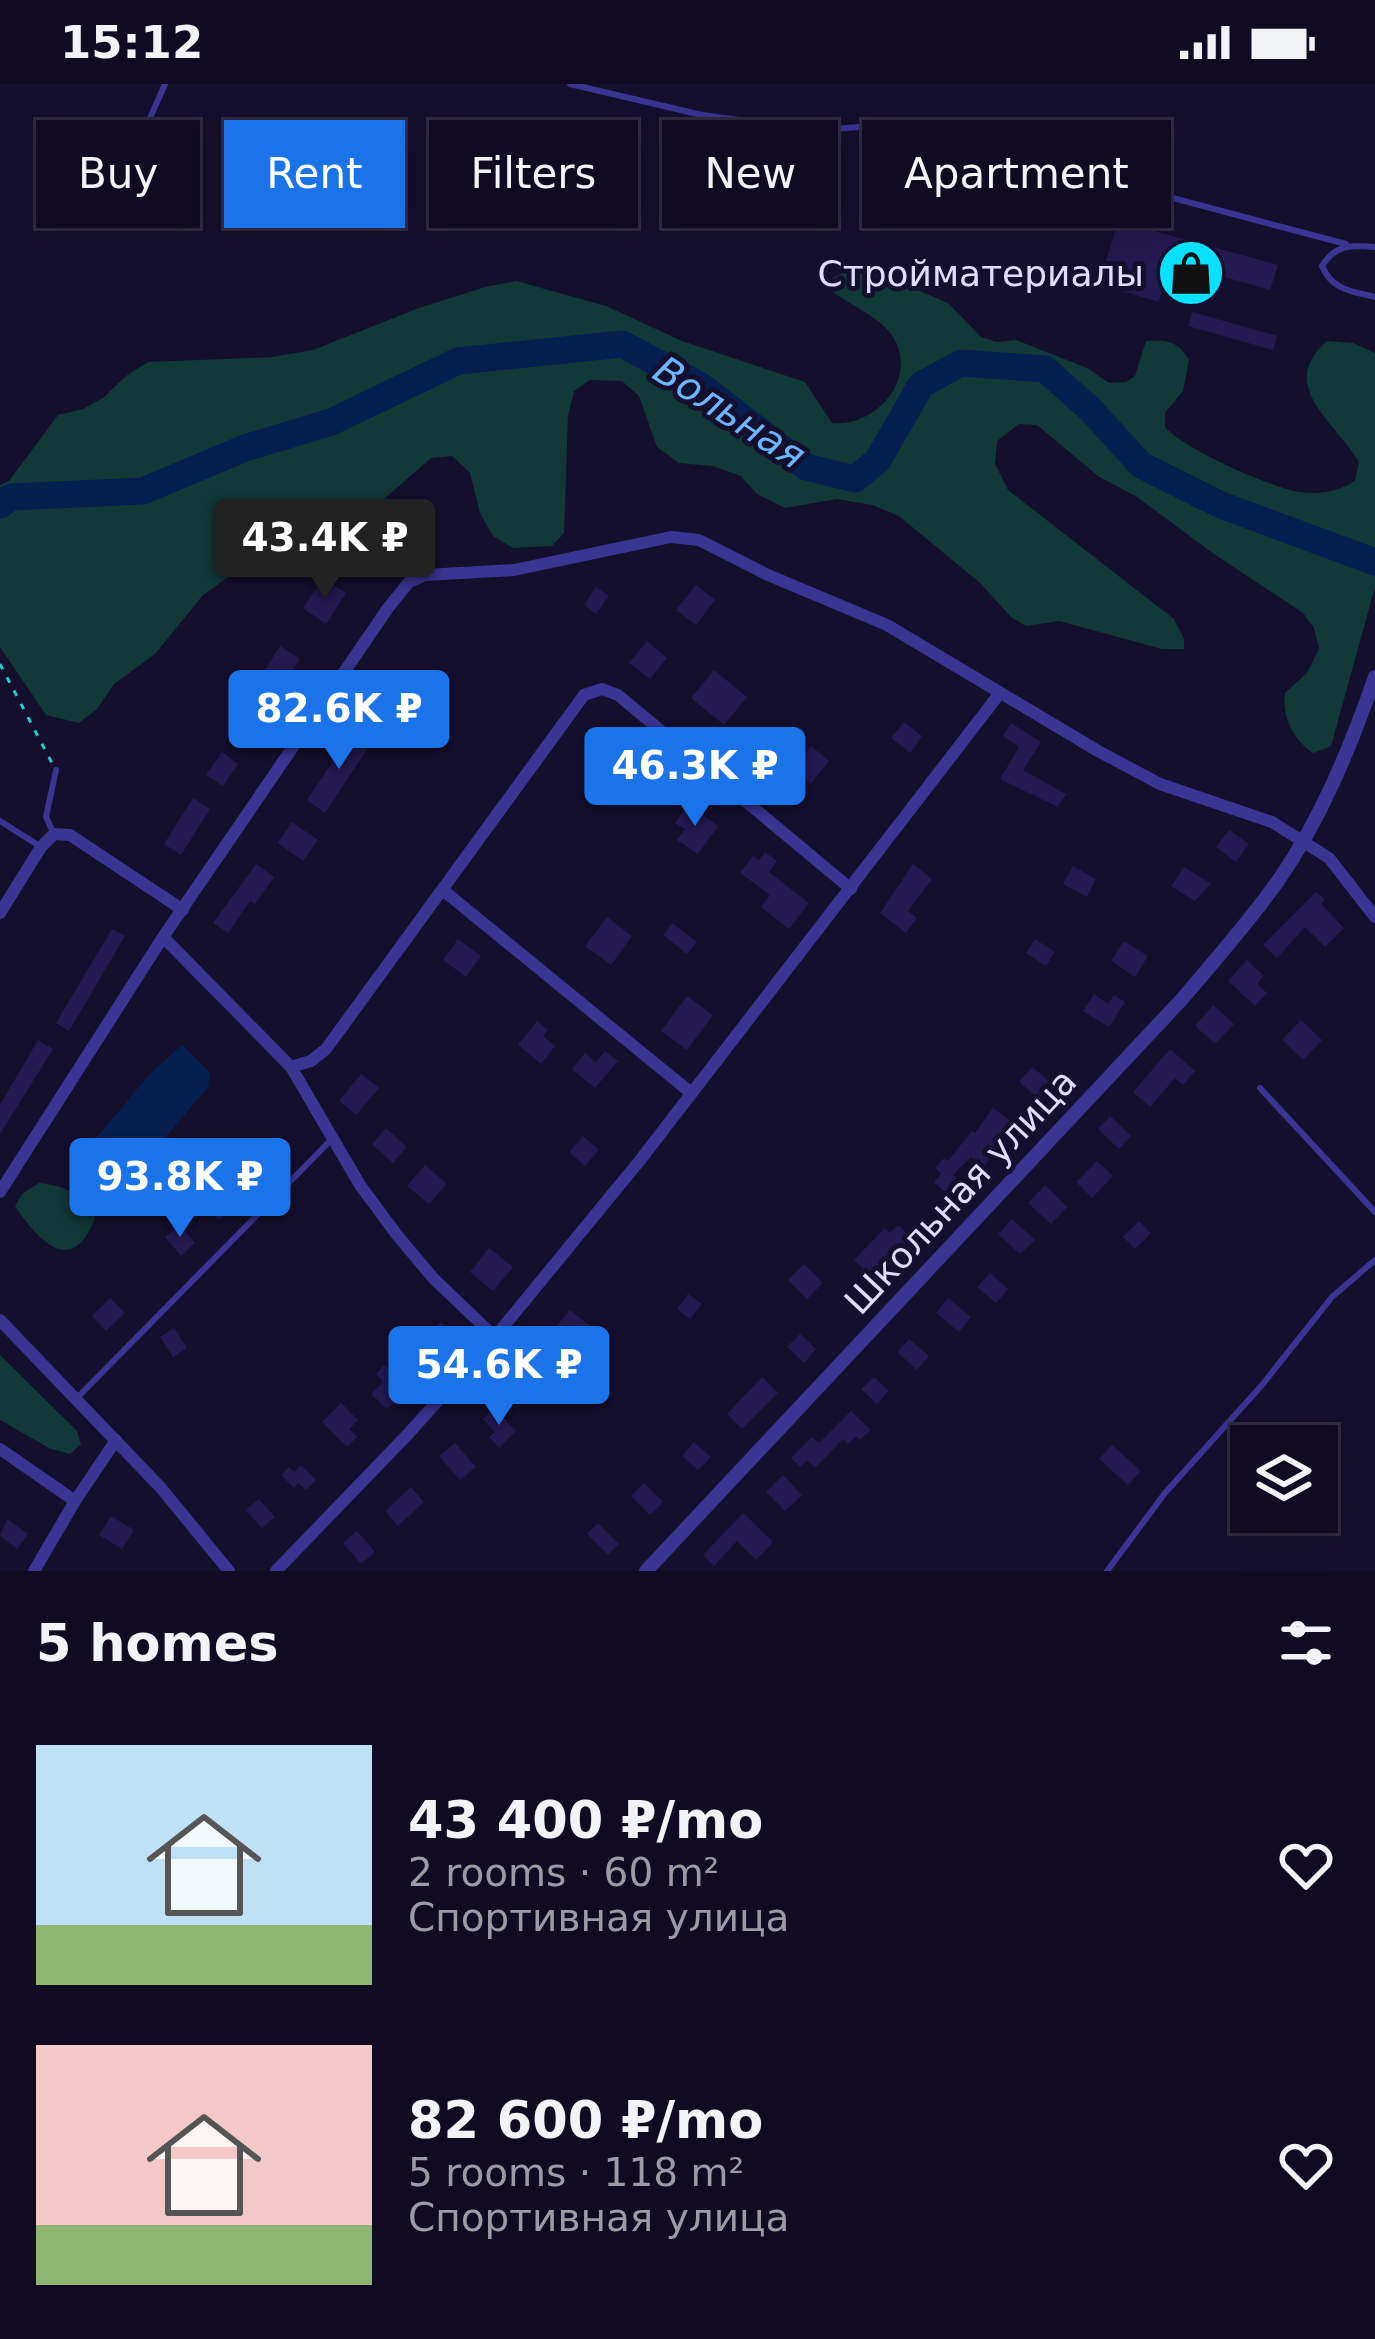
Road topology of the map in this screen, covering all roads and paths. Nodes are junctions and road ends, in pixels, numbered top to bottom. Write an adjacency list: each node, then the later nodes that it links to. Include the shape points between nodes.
1 (165, 84): 3 (lane)
2 (570, 84): 4 (lane, via 702,115 816,130 928,128 996,158)
3 (149, 120)
4 (1346, 244): 5 (lane); 6 (lane, via 1322,266 1328,281)
5 (1375, 247)
6 (1375, 297)
7 (0, 664): 10 (path)
8 (1375, 677): 13 (street, Школьная улица)
9 (1000, 693): 13 (street, via 1160,784); 15 (street); 17 (street, via 887,625 699,540 659,538 514,570 425,575 409,582)
10 (56, 770): 12 (lane, via 46,817)
11 (0, 821): 14 (lane)
12 (55, 834): 14 (street); 17 (street, via 70,835)
13 (1303, 840): 19 (street, via 1329,858); 37 (street, Школьная улица, via 1183,998)
14 (41, 847): 18 (street)
15 (851, 889): 16 (street, via 602,688 584,695); 23 (street)
16 (444, 891): 21 (street, via 326,1049); 23 (street)
17 (183, 910): 20 (street)
18 (0, 913)
19 (1375, 917)
20 (163, 937): 21 (street); 25 (street)
21 (291, 1067): 24 (street)
22 (1260, 1088): 26 (lane)
23 (690, 1091): 29 (street)
24 (334, 1137): 29 (street, via 397,1235); 30 (lane)
25 (0, 1192)
26 (1375, 1212)
27 (1375, 1260): 38 (lane, via 1332,1297)
28 (0, 1320): 30 (street)
29 (494, 1336): 36 (street)
30 (76, 1399): 31 (street)
31 (116, 1440): 33 (street); 35 (street)
32 (0, 1449): 33 (street)
33 (75, 1501): 34 (street)
34 (34, 1571)
35 (229, 1571)
36 (276, 1571)
37 (646, 1571)
38 (1107, 1571)

